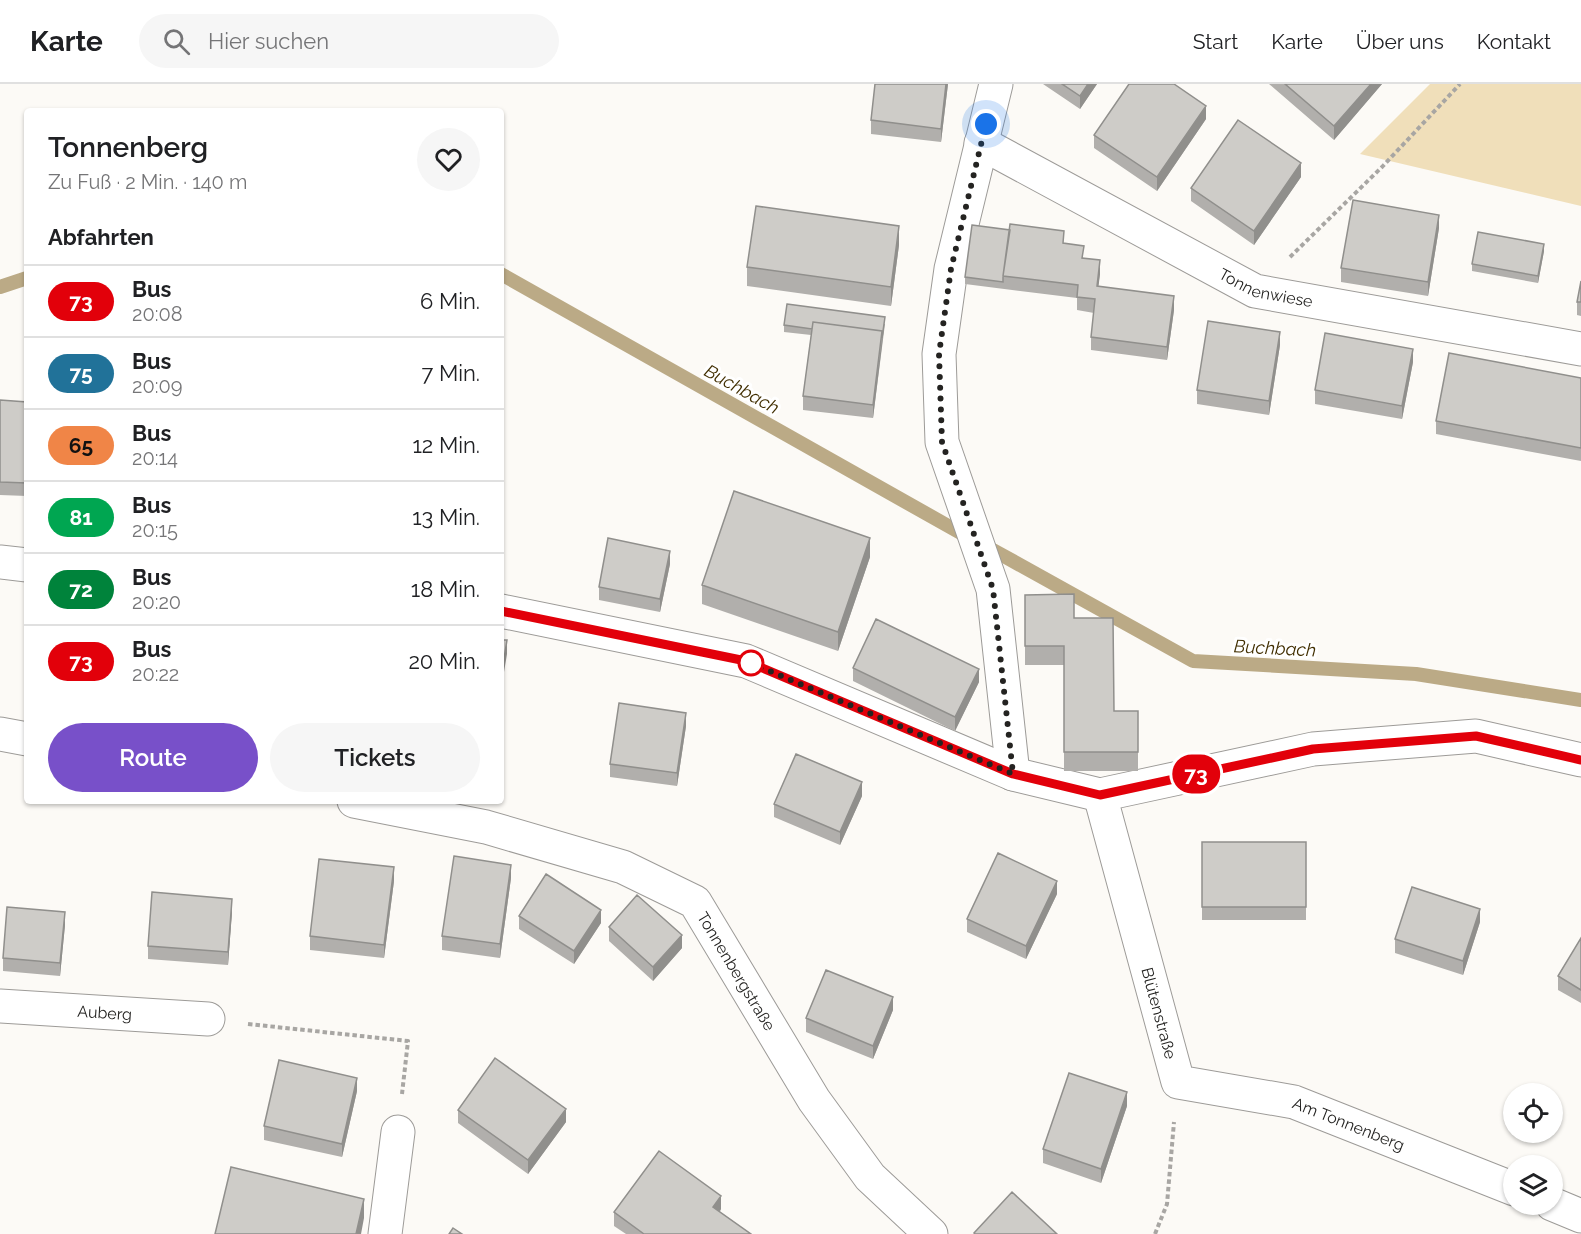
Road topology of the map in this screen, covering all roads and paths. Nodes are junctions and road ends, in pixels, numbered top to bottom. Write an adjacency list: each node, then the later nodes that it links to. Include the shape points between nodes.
1 (996, 84): 3 (street)
2 (1460, 84): 4 (path)
3 (981, 143): 4 (street, Tonnenwiese); 12 (street, via 951,269 939,354 942,442 993,589)
4 (1255, 291): 5 (street, Tonnenwiese)
5 (1581, 349)
6 (0, 562): 7 (street)
7 (24, 565)
8 (504, 612): 12 (street, via 746,661)
9 (0, 734): 10 (street)
10 (24, 738)
11 (1581, 760): 13 (street, via 1476,736 1313,749)
12 (1013, 774): 13 (street)
13 (1100, 795): 17 (street, Blütenstraße)
14 (369, 804): 23 (street, Tonnenbergstraße, via 486,827 623,867 694,902 813,1100 870,1178)
15 (0, 1006): 16 (street, Auberg)
16 (208, 1019): 18 (path, via 408,1041)
17 (1178, 1082): 19 (street, Am Tonnenberg, via 1294,1102); 24 (path, Blütenstraße, via 1167,1204)
18 (398, 1132): 22 (street)
19 (1503, 1185)
20 (1563, 1209): 21 (street)
21 (1581, 1216)
22 (385, 1234)
23 (932, 1234)
24 (1155, 1234)

